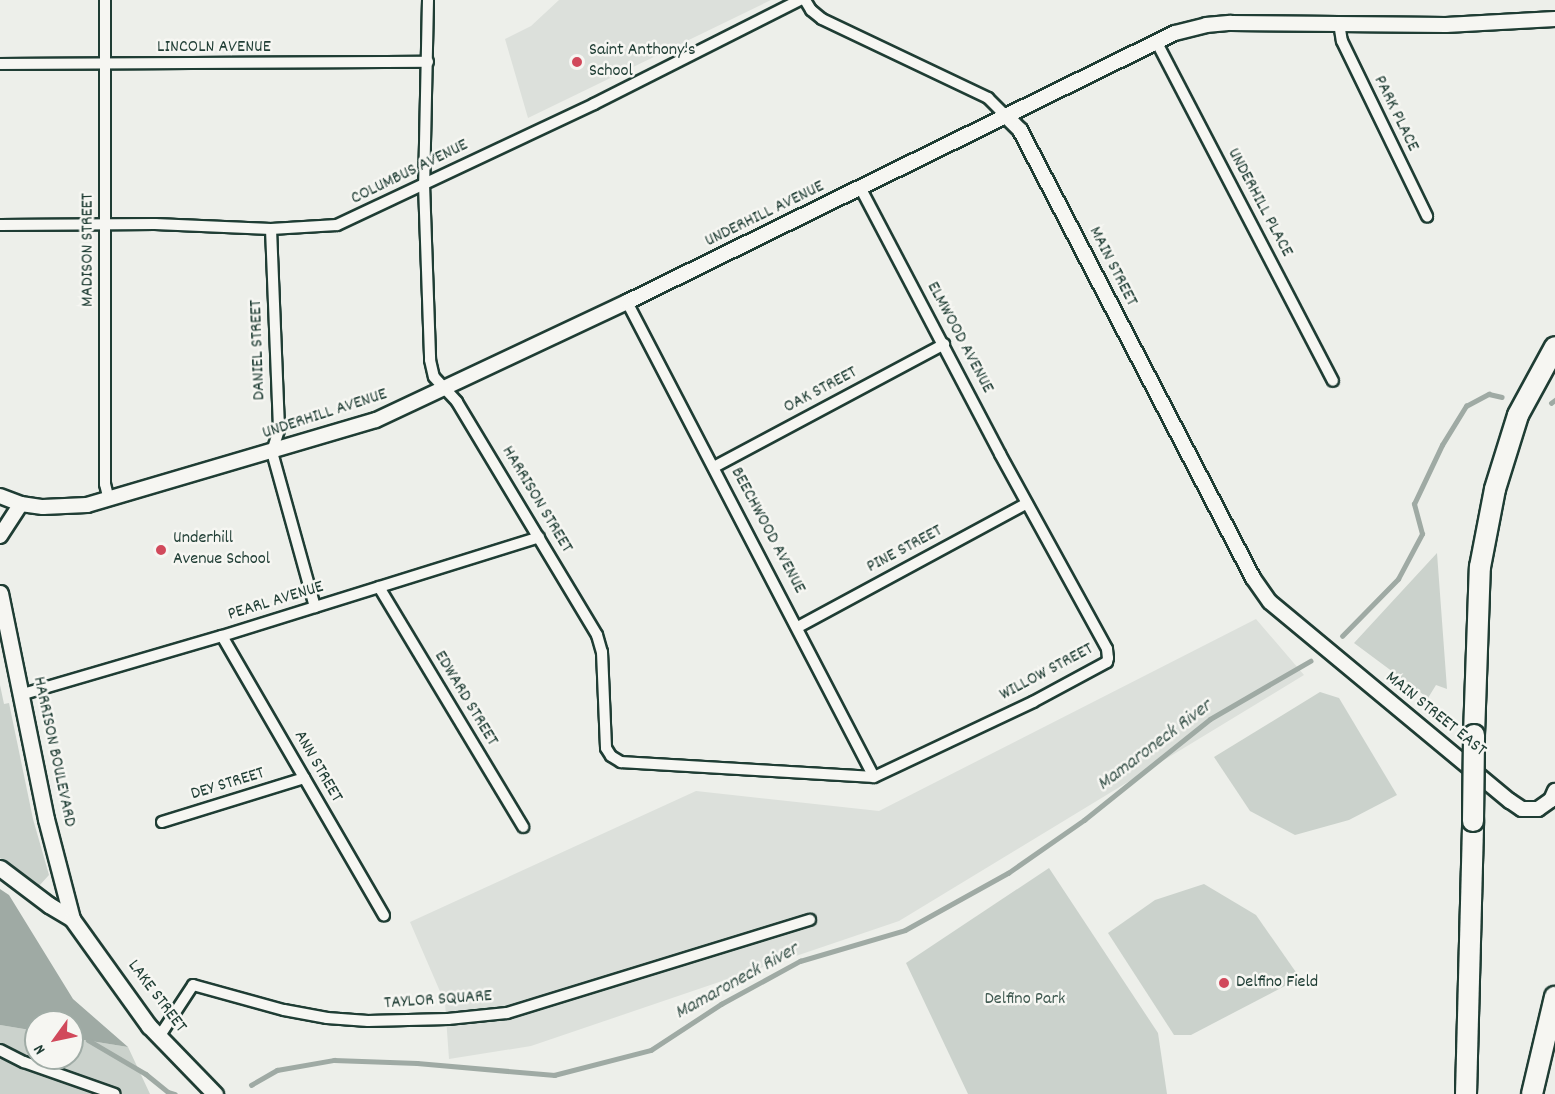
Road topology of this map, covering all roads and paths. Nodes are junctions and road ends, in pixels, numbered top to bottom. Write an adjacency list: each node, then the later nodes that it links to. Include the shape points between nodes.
1 (105, 0): 10 (street, MADISON STREET)
2 (428, 0): 8 (street, HARRISON STREET)
3 (800, 0): 12 (street, COLUMBUS AVENUE)
4 (805, 0): 11 (street, MAIN STREET, via 822,19 988,98)
5 (1555, 19): 6 (street, UNDERHILL AVENUE, via 1446,25)
6 (1339, 23): 7 (street, UNDERHILL AVENUE, via 1206,25); 14 (street, PARK PLACE, via 1342,41)
7 (1156, 41): 11 (street, UNDERHILL AVENUE); 21 (street, UNDERHILL PLACE)
8 (428, 62): 10 (street, LINCOLN AVENUE); 12 (street, HARRISON STREET)
9 (0, 64): 10 (street, LINCOLN AVENUE)
10 (105, 64): 16 (street, MADISON STREET)
11 (1005, 116): 13 (street, UNDERHILL AVENUE); 35 (street, MAIN STREET, via 1020,130 1253,578 1270,602)
12 (424, 184): 17 (street, COLUMBUS AVENUE, via 338,225); 22 (street, HARRISON STREET, via 430,360 434,377)
13 (861, 189): 18 (street, UNDERHILL AVENUE); 19 (street, ELMWOOD AVENUE)
14 (1427, 216)
15 (0, 225): 16 (street, COLUMBUS AVENUE)
16 (106, 225): 17 (street, COLUMBUS AVENUE); 26 (street, MADISON STREET, via 105,484)
17 (271, 229): 23 (street, DANIEL STREET, via 279,430)
18 (627, 302): 22 (street, UNDERHILL AVENUE); 24 (street, BEECHWOOD AVENUE)
19 (944, 344): 24 (street, OAK STREET); 27 (street, ELMWOOD AVENUE)
20 (1555, 347): 52 (highway, bridge, via 1518,415 1495,489 1480,567)
21 (1333, 381)
22 (445, 389): 23 (street, UNDERHILL AVENUE, via 376,420); 30 (street, HARRISON STREET, via 457,402)
23 (272, 452): 26 (street, UNDERHILL AVENUE); 33 (street, DANIEL STREET)
24 (714, 467): 34 (street, BEECHWOOD AVENUE)
25 (0, 496): 28 (street, UNDERHILL AVENUE)
26 (109, 500): 28 (street, UNDERHILL AVENUE, via 69,508)
27 (1027, 503): 34 (street, PINE STREET); 38 (street, WILLOW STREET, via 1107,649 1107,662 1033,702)
28 (21, 504): 29 (street)
29 (0, 536)
30 (539, 537): 31 (street, PEARL AVENUE); 38 (street, HARRISON STREET, via 601,643 604,739 610,756 621,762)
31 (379, 587): 33 (street, PEARL AVENUE); 42 (street, EDWARD STREET)
32 (0, 593): 37 (main road, HARRISON BOULEVARD)
33 (315, 607): 36 (street, PEARL AVENUE)
34 (798, 627): 38 (street, BEECHWOOD AVENUE)
35 (1306, 633): 40 (street, MAIN STREET EAST, via 1522,809 1545,805)
36 (222, 636): 37 (street, PEARL AVENUE); 39 (street, ANN STREET)
37 (20, 695): 45 (main road, HARRISON BOULEVARD)
38 (874, 777)
39 (304, 778): 41 (street, DEY STREET); 44 (street, ANN STREET)
40 (1555, 790)
41 (162, 822)
42 (523, 827)
43 (0, 868): 45 (main road)
44 (384, 915)
45 (72, 919): 48 (main road, LAKE STREET)
46 (810, 920): 48 (street, TAYLOR SQUARE, via 507,1013 448,1019 327,1018 193,985)
47 (1555, 997): 53 (highway)
48 (159, 1037): 51 (main road, LAKE STREET)
49 (0, 1050): 50 (street)
50 (115, 1094)
51 (215, 1094)
52 (1466, 1094)
53 (1532, 1094)

